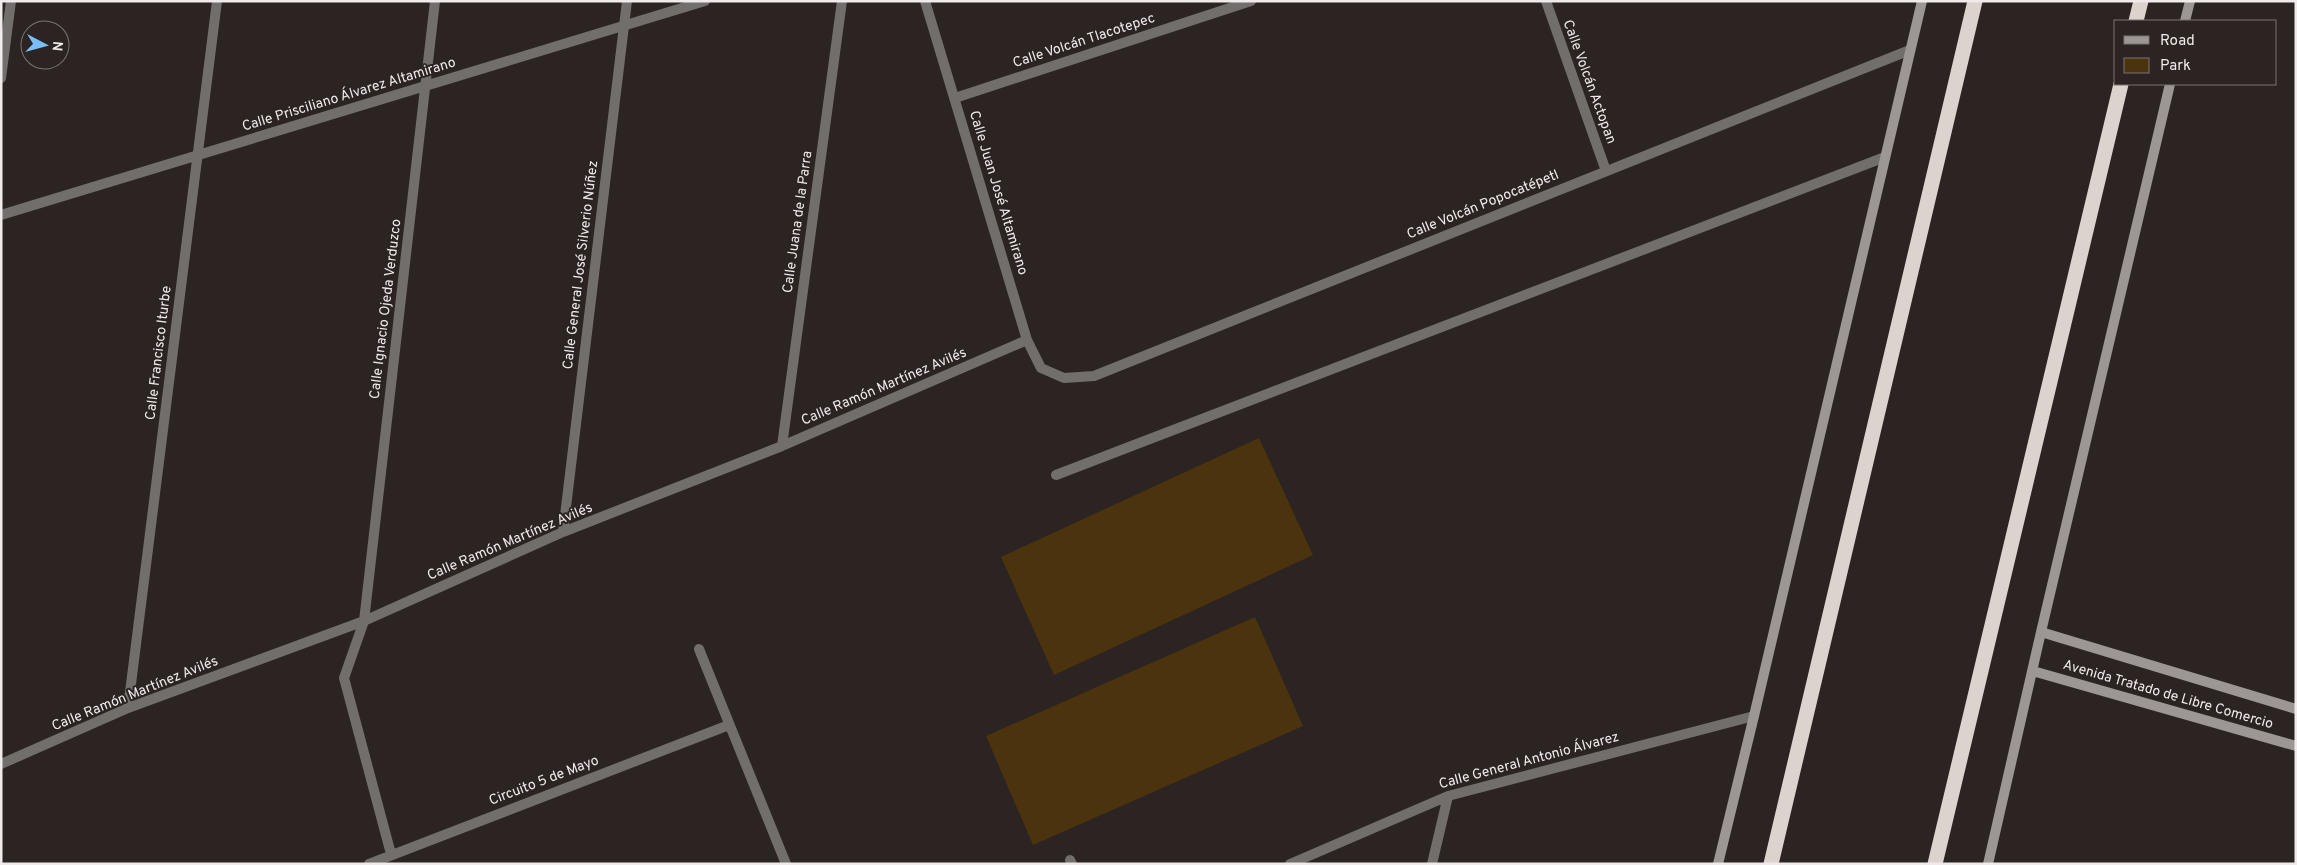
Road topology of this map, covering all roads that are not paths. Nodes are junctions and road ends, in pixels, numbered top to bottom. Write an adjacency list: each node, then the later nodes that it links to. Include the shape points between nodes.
1 (11, 1): 18 (street)
2 (217, 1): 23 (street, Calle Francisco Iturbe)
3 (435, 1): 21 (street, Calle Ignacio Ojeda Verduzco)
4 (627, 1): 16 (street, Calle General José Silverio Núñez)
5 (705, 1): 16 (street, Calle Prisciliano Álvarez Altamirano)
6 (842, 1): 29 (street, Calle Juana de la Parra)
7 (925, 1): 22 (street, Calle Juan José Altamirano)
8 (1251, 1): 22 (street, Calle Volcán Tlacotepec)
9 (1546, 1): 25 (street, Calle Volcán Actopan)
10 (1922, 1): 17 (main road)
11 (1975, 1): 49 (highway)
12 (2140, 1): 14 (highway)
13 (2190, 1): 15 (main road)
14 (2136, 20)
15 (2185, 20)
16 (623, 28): 21 (street, Calle Prisciliano Álvarez Altamirano); 31 (street, Calle General José Silverio Núñez)
17 (1910, 50): 24 (main road); 25 (street, Calle Volcán Popocatépetl)
18 (1, 78)
19 (2121, 85): 50 (highway)
20 (2170, 85): 33 (main road)
21 (425, 86): 23 (street, Calle Prisciliano Álvarez Altamirano); 32 (street, Calle Ignacio Ojeda Verduzco)
22 (955, 98): 27 (street, Calle Juan José Altamirano)
23 (198, 156): 26 (street, Calle Prisciliano Álvarez Altamirano); 36 (street, Calle Francisco Iturbe)
24 (1885, 157): 30 (street); 38 (main road)
25 (1606, 171): 28 (street, Calle Volcán Popocatépetl, via 1094,376)
26 (1, 215)
27 (1028, 340): 28 (street, Calle Juan José Altamirano, via 1041,368); 29 (street, Calle Ramón Martínez Avilés)
28 (1064, 378)
29 (782, 446): 31 (street, Calle Ramón Martínez Avilés)
30 (1056, 475)
31 (563, 532): 32 (street, Calle Ramón Martínez Avilés)
32 (364, 621): 36 (street, Calle Ramón Martínez Avilés); 43 (street, Calle Ignacio Ojeda Verduzco, via 344,678)
33 (2040, 632): 35 (main road); 37 (main road, Avenida Tratado de Libre Comercio)
34 (699, 649): 39 (street)
35 (2033, 671): 40 (main road, Avenida Tratado de Libre Comercio); 51 (main road)
36 (128, 708): 41 (street, Calle Ramón Martínez Avilés)
37 (2296, 709)
38 (1754, 716): 42 (street, Calle General Antonio Álvarez); 48 (main road)
39 (729, 725): 43 (street, Circuito 5 de Mayo); 45 (street)
40 (2296, 746)
41 (1, 764)
42 (1448, 796): 46 (street, Calle General Antonio Álvarez); 47 (street)
43 (392, 854): 44 (street, Circuito 5 de Mayo)
44 (369, 864)
45 (786, 864)
46 (1290, 864)
47 (1432, 864)
48 (1718, 864)
49 (1771, 864)
50 (1935, 864)
51 (1988, 864)

